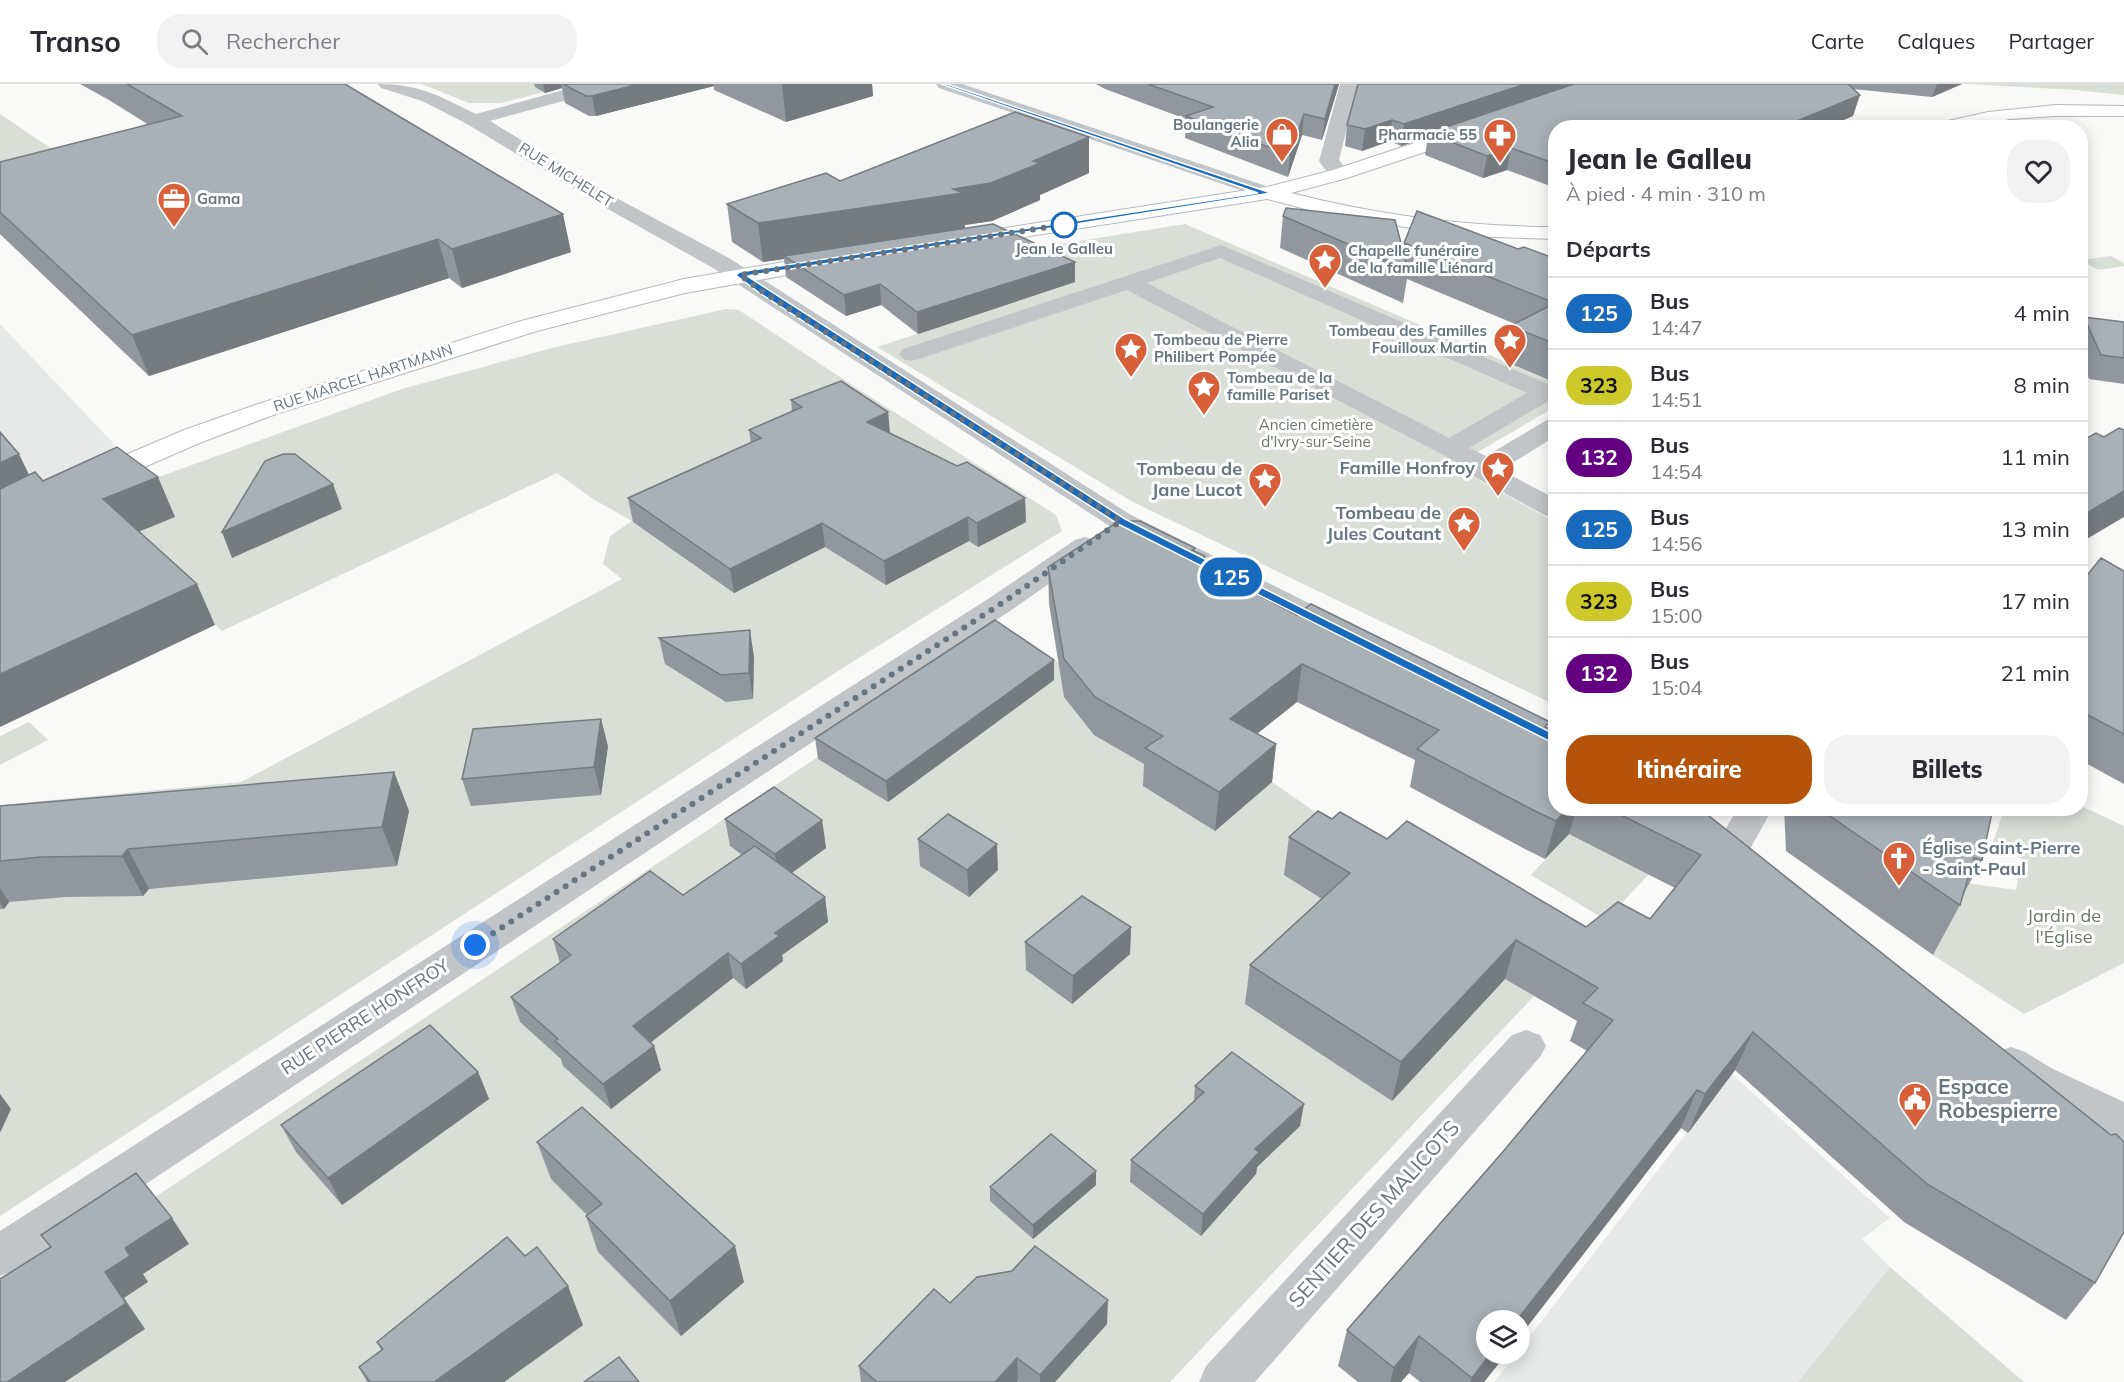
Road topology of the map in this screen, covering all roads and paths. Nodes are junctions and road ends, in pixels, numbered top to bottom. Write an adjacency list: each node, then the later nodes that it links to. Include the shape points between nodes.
1 (387, 84): 6 (street, RUE MICHELET, via 428,97)
2 (605, 84): 6 (street)
3 (945, 84): 11 (street)
4 (1349, 84): 9 (street, via 1329,161)
5 (2124, 111): 7 (main road, via 2055,109 2007,112)
6 (474, 120): 17 (street, RUE MICHELET)
7 (1974, 120)
8 (1486, 125): 9 (main road)
9 (1340, 174): 10 (main road); 11 (main road)
10 (1364, 190)
11 (1268, 193): 12 (main road, via 1380,199); 14 (main road)
12 (1470, 230): 13 (main road); 15 (street)
13 (1548, 232)
14 (947, 243)
15 (1517, 255)
16 (854, 257): 17 (main road, RUE MARCEL HARTMANN)
17 (740, 275): 23 (main road, RUE MARCEL HARTMANN, via 529,326 300,398 193,435); 25 (street, RUE MICHELET)
18 (1129, 282): 19 (street); 21 (street); 21 (street, via 1221,251 1546,392)
19 (911, 354)
20 (1548, 429): 22 (street)
21 (1450, 448): 22 (street)
22 (1487, 467): 24 (street, via 1482,470)
23 (67, 491)
24 (1548, 506)
25 (1121, 521): 26 (street, RUE MICHELET); 32 (street, RUE PIERRE HONFROY, via 999,605)
26 (1365, 644)
27 (1751, 816): 28 (street)
28 (1733, 848)
29 (1979, 1044): 31 (street, via 2038,1081)
30 (1526, 1046): 33 (street, SENTIER DES MALICOTS)
31 (2124, 1122)
32 (0, 1256)
33 (1222, 1382)

